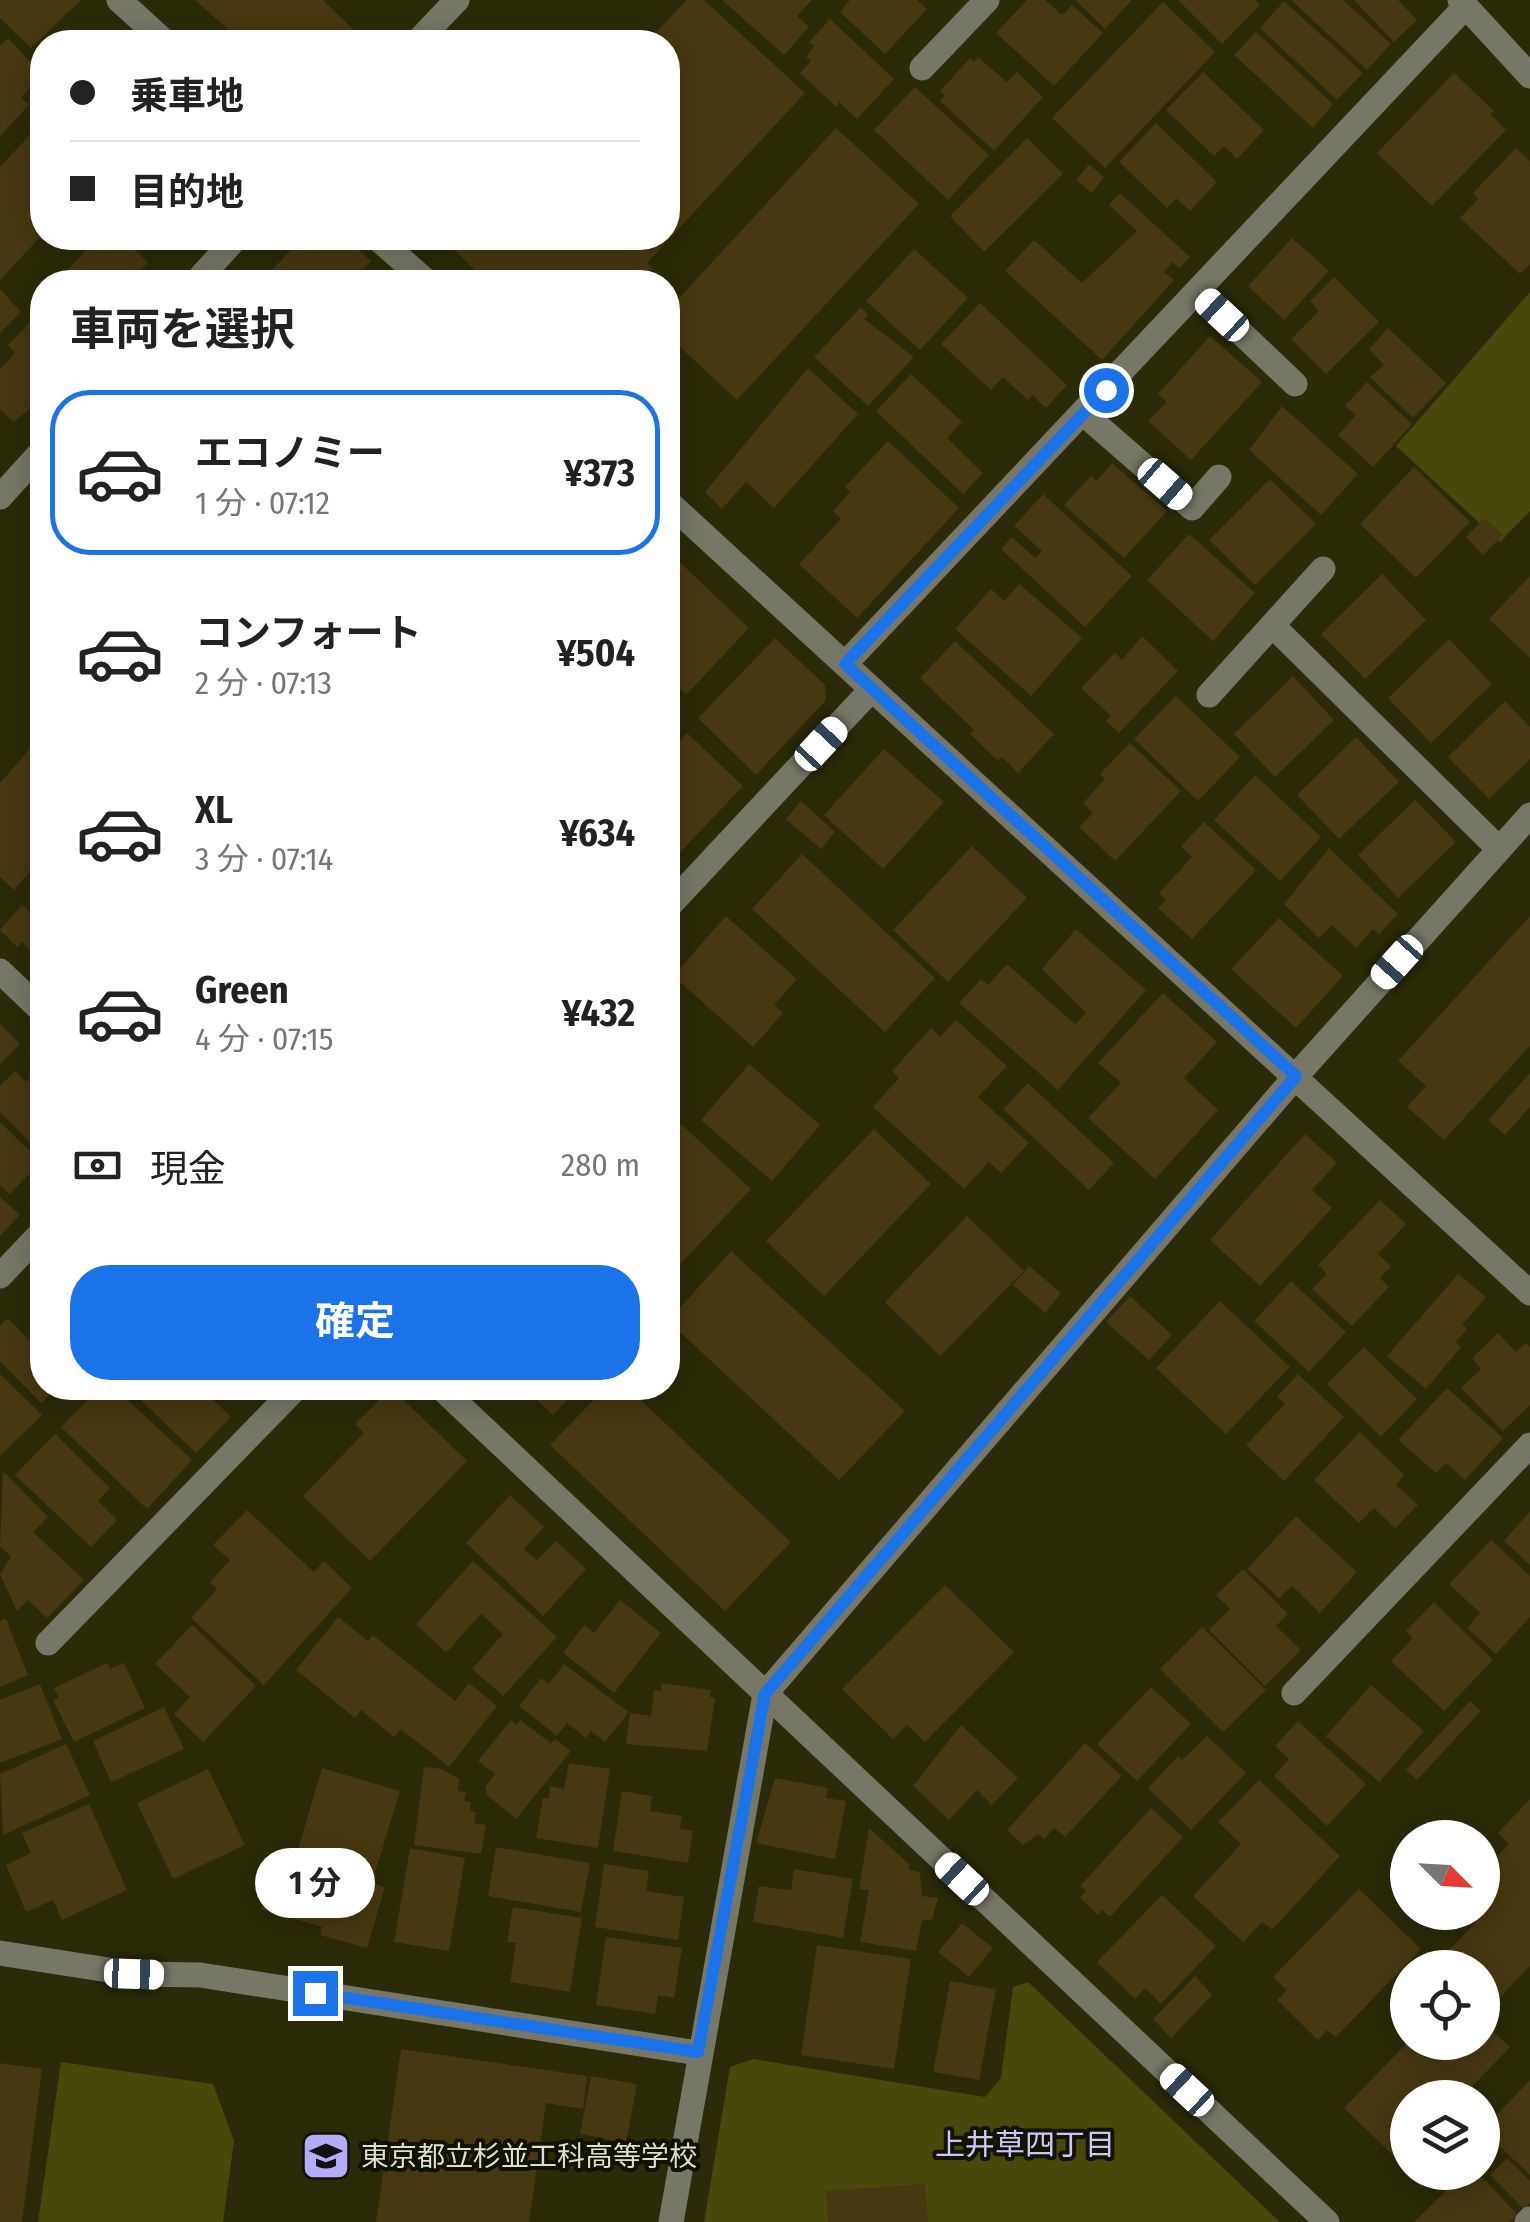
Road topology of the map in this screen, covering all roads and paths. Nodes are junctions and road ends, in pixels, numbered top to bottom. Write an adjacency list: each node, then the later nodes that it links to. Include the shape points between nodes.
1 (119, 0): 5 (street)
2 (456, 0): 6 (street)
3 (983, 1): 7 (street)
4 (1463, 3): 8 (street); 13 (street)
5 (152, 30)
6 (428, 30)
7 (922, 68)
8 (1530, 76)
9 (225, 250): 11 (street)
10 (390, 250): 12 (street)
11 (207, 270)
12 (413, 270)
13 (1198, 292): 14 (street); 15 (street)
14 (1294, 384)
15 (1084, 414): 17 (street, via 1192,508); 22 (street)
16 (9, 469): 18 (street)
17 (1219, 477)
18 (0, 497)
19 (680, 513): 22 (street)
20 (1322, 569): 21 (street)
21 (1274, 626): 24 (street); 26 (street)
22 (845, 664): 23 (street)
23 (872, 689): 27 (street); 30 (street)
24 (1209, 695)
25 (1530, 814): 26 (street)
26 (1499, 849): 30 (street)
27 (680, 894)
28 (0, 971): 29 (street)
29 (30, 1000)
30 (1296, 1076): 33 (street); 39 (street)
31 (30, 1245): 32 (street)
32 (0, 1276)
33 (1530, 1293)
34 (284, 1400): 37 (street)
35 (454, 1400): 39 (street)
36 (1530, 1445): 38 (street)
37 (48, 1644)
38 (1294, 1693)
39 (765, 1694): 41 (street); 43 (street)
40 (0, 1953): 41 (street, via 134,1974 200,1975)
41 (698, 2052): 42 (street)
42 (672, 2222)
43 (1327, 2222)

